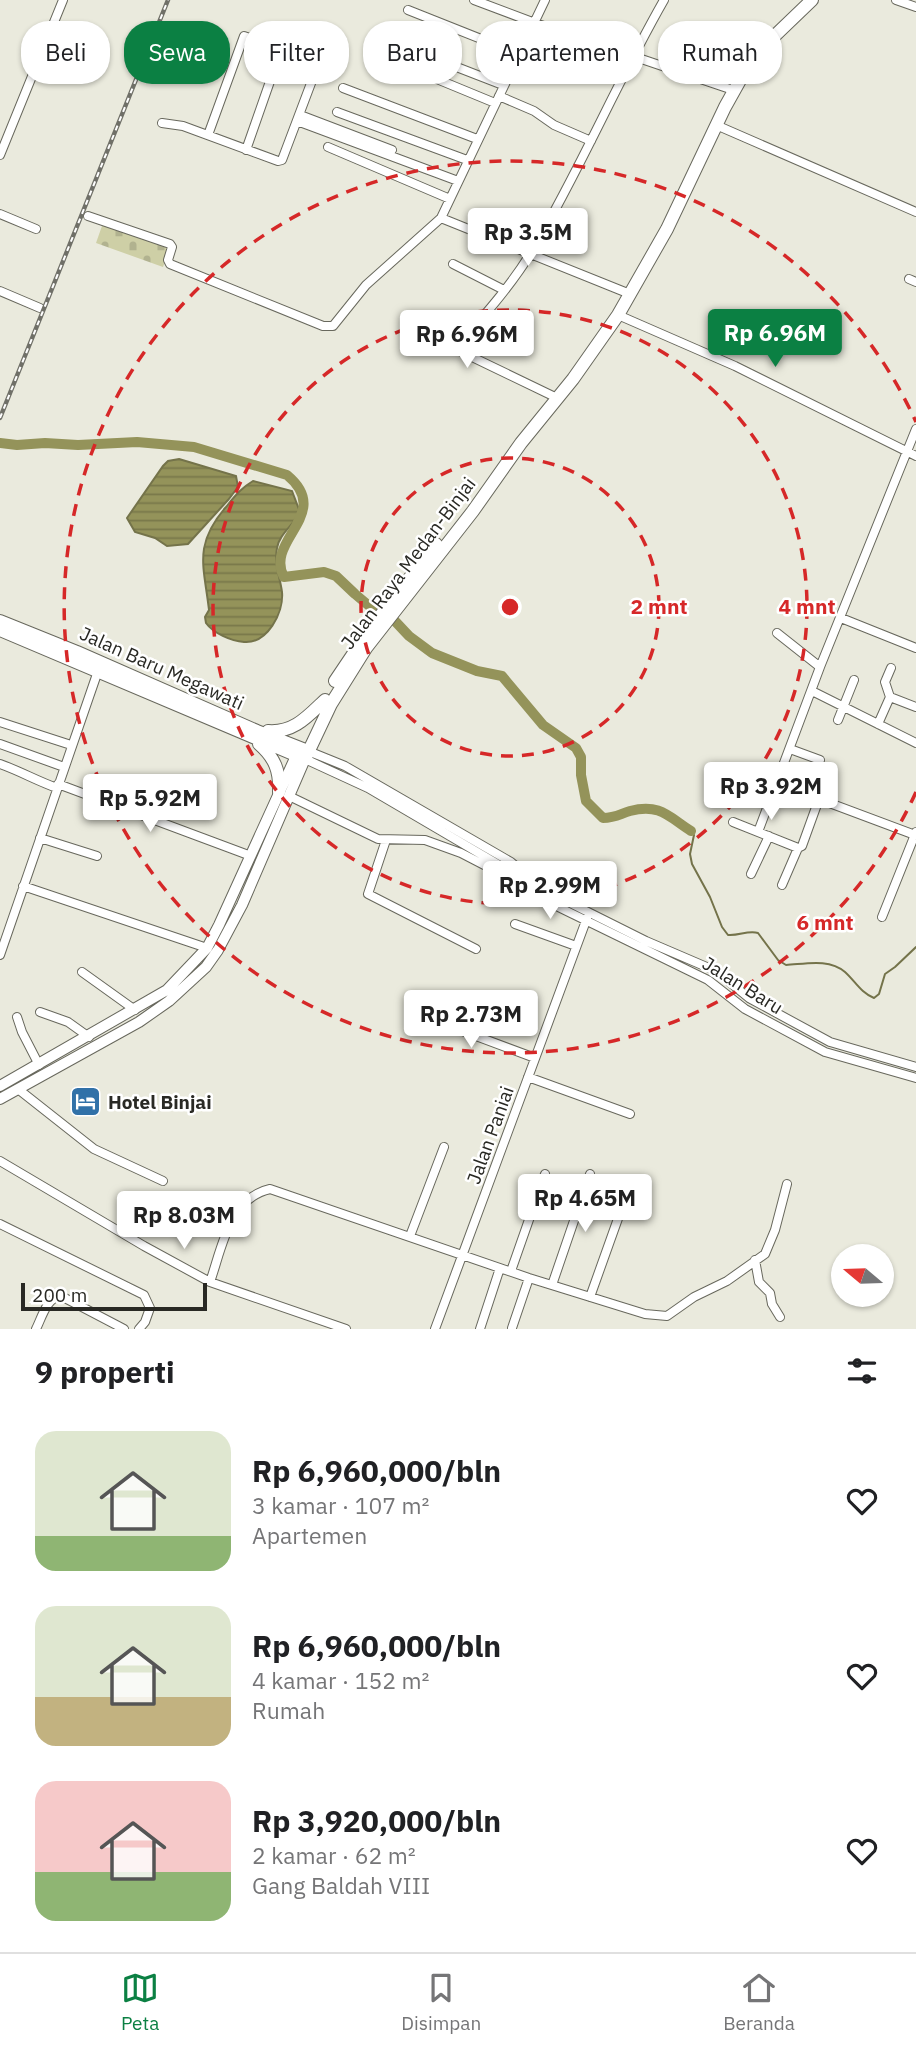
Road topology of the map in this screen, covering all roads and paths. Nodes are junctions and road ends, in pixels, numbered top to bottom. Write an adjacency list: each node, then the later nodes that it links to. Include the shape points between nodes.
1 (63, 0): 34 (street)
2 (474, 0): 10 (street)
3 (545, 0): 11 (street)
4 (664, 0): 12 (street)
5 (804, 0): 23 (highway, Jalan Raya Medan-Binjai, via 757,45)
6 (812, 0): 23 (highway, Jalan Raya Medan-Binjai, via 761,49)
7 (896, 0): 8 (street)
8 (916, 7)
9 (408, 10): 13 (street)
10 (530, 21)
11 (536, 21)
12 (644, 35)
13 (476, 37)
14 (244, 38): 29 (street)
15 (644, 60): 23 (street)
16 (462, 69): 21 (street)
17 (269, 84): 33 (street)
18 (311, 84): 26 (street)
19 (453, 84): 24 (street)
20 (618, 84): 31 (street)
21 (503, 85): 24 (street)
22 (343, 88): 30 (street)
23 (731, 89): 28 (highway, Jalan Raya Medan-Binjai); 45 (highway, Jalan Raya Medan-Binjai)
24 (497, 99): 30 (street); 31 (street, via 534,111)
25 (337, 112): 35 (street)
26 (298, 118): 33 (street, via 282,160); 36 (street)
27 (162, 123): 29 (street)
28 (716, 125): 38 (street); 45 (highway, Jalan Raya Medan-Binjai, via 689,186)
29 (208, 135): 33 (street)
30 (477, 139): 35 (street)
31 (591, 141): 43 (street)
32 (328, 147): 37 (street)
33 (246, 150)
34 (0, 155)
35 (467, 160): 36 (street)
36 (459, 179): 37 (street)
37 (450, 199): 41 (street)
38 (916, 212)
39 (0, 214): 42 (street)
40 (88, 216): 41 (street, via 170,244 170,264 327,327)
41 (441, 218): 43 (street)
42 (36, 229)
43 (531, 253): 45 (street); 46 (street)
44 (453, 264): 46 (street)
45 (631, 286): 49 (highway, Jalan Raya Medan-Binjai); 52 (highway, Jalan Raya Medan-Binjai)
46 (504, 290): 51 (street)
47 (0, 291): 48 (street)
48 (40, 308)
49 (618, 315): 54 (street); 56 (highway, Jalan Raya Medan-Binjai, via 473,511)
50 (412, 323): 51 (street, via 416,330)
51 (456, 348): 52 (street)
52 (553, 396): 56 (highway, Jalan Raya Medan-Binjai)
53 (916, 429): 54 (street)
54 (907, 451): 55 (street); 57 (street)
55 (916, 456)
56 (406, 588): 60 (highway, Jalan Raya Medan-Binjai)
57 (841, 618): 62 (street); 64 (street)
58 (0, 621): 63 (highway, Jalan Baru Megawati)
59 (0, 630): 63 (highway, Jalan Baru Megawati)
60 (373, 631): 69 (highway, Jalan Raya Medan-Binjai, via 346,663); 80 (highway, Jalan Raya Medan-Binjai)
61 (777, 633): 64 (street)
62 (916, 648)
63 (95, 667): 75 (highway, Jalan Baru Megawati); 78 (street)
64 (820, 667): 67 (street)
65 (891, 668): 68 (street, via 885,682)
66 (854, 680): 71 (street)
67 (811, 691): 71 (street); 79 (street)
68 (890, 696): 70 (street); 74 (street)
69 (325, 700): 75 (highway, via 292,727); 80 (highway, Jalan Raya Medan-Binjai)
70 (915, 705)
71 (843, 707): 72 (street); 74 (street)
72 (838, 720)
73 (0, 722): 78 (street)
74 (878, 724): 76 (street)
75 (254, 734): 80 (highway, Jalan Baru Megawati); 86 (highway, via 274,760)
76 (916, 743)
77 (0, 744): 83 (street)
78 (71, 745): 83 (street)
79 (790, 749): 81 (street); 84 (street)
80 (302, 753): 86 (main road, Jalan Raya Medan-Binjai); 95 (street, Jalan Baru, via 345,766)
81 (820, 760)
82 (0, 764): 85 (street)
83 (64, 767): 85 (street)
84 (776, 783): 87 (street); 89 (street)
85 (57, 786): 92 (street); 97 (street)
86 (284, 794): 93 (street); 97 (main road, Jalan Raya Medan-Binjai); 121 (main road, Jalan Raya Medan-Binjai, via 242,905 206,967 139,1022)
87 (819, 799): 90 (street); 94 (street)
88 (733, 822): 89 (street)
89 (758, 832): 91 (street)
90 (915, 834): 103 (street)
91 (769, 836): 94 (street); 98 (street)
92 (40, 838): 96 (street); 100 (street)
93 (386, 840): 95 (street, via 425,840); 107 (street, via 368,894)
94 (798, 848): 101 (street)
95 (475, 852): 99 (street); 102 (street, Jalan Baru, via 511,862)
96 (97, 856)
97 (251, 856): 106 (main road, Jalan Raya Medan-Binjai)
98 (751, 874)
99 (500, 878)
100 (23, 886): 106 (street); 108 (street)
101 (782, 886)
102 (587, 917): 105 (street, Jalan Paniai); 117 (street, Jalan Baru, via 716,971 749,998 830,1042); 119 (street, Jalan Baru, via 708,980 746,1009 825,1052)
103 (882, 918)
104 (515, 924): 105 (street)
105 (576, 946): 115 (street, Jalan Paniai)
106 (207, 948): 110 (main road, Jalan Raya Medan-Binjai, via 167,990)
107 (476, 949)
108 (0, 956)
109 (82, 972): 110 (street)
110 (135, 1010): 114 (main road, Jalan Raya Medan-Binjai)
111 (40, 1012): 114 (street, via 68,1021)
112 (417, 1014): 115 (street)
113 (17, 1017): 116 (street)
114 (89, 1037): 116 (main road, Jalan Raya Medan-Binjai)
115 (535, 1058): 118 (street, Jalan Paniai)
116 (39, 1065): 120 (main road, Jalan Raya Medan-Binjai)
117 (916, 1068)
118 (528, 1077): 123 (street); 133 (street, Jalan Paniai)
119 (916, 1078)
120 (0, 1086)
121 (18, 1089): 122 (main road, Jalan Raya Medan-Binjai); 128 (street, via 94,1149)
122 (0, 1099)
123 (630, 1114)
124 (444, 1147): 132 (street)
125 (0, 1161): 138 (street)
126 (545, 1174): 136 (street)
127 (590, 1174): 139 (street)
128 (163, 1181)
129 (787, 1184): 134 (street, via 767,1251)
130 (625, 1199): 140 (street)
131 (0, 1224): 145 (street, via 145,1295 150,1308)
132 (410, 1236): 133 (street); 138 (street, via 276,1190 262,1191 235,1213)
133 (464, 1255): 135 (street); 147 (street, Jalan Paniai)
134 (752, 1262): 140 (street, via 661,1317); 141 (street)
135 (500, 1268): 136 (street); 148 (street)
136 (511, 1271): 137 (street)
137 (530, 1278): 139 (street); 142 (street)
138 (210, 1282): 146 (street)
139 (552, 1284): 140 (street)
140 (590, 1297)
141 (780, 1317)
142 (512, 1328)
143 (36, 1329): 144 (street, via 50,1301 61,1296)
144 (124, 1329)
145 (139, 1329)
146 (346, 1329)
147 (435, 1329)
148 (480, 1329)

